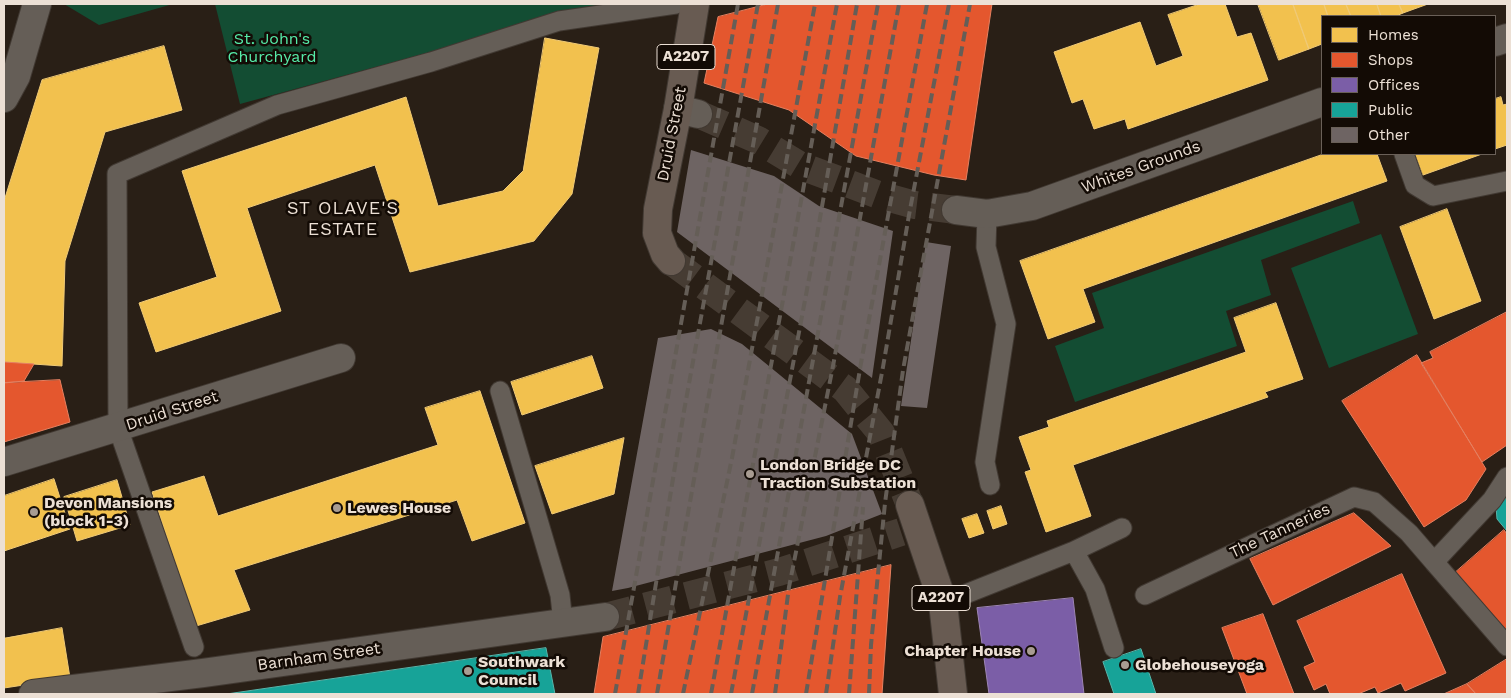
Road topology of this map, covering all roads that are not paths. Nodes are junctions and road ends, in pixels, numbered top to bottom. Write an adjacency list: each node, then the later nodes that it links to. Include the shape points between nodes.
1 (37, 4): 4 (street, via 16,76)
2 (676, 4): 13 (lane, via 560,21 431,62 277,105 117,174)
3 (694, 4): 10 (main road, Druid Street / A2207, via 688,112 658,209 657,233)
4 (4, 98)
5 (1321, 102): 9 (street, Whites Grounds, via 1032,206)
6 (1404, 155): 7 (lane, via 1415,185 1433,196)
7 (1507, 182)
8 (956, 210): 9 (street, Whites Grounds)
9 (987, 214): 16 (lane, via 986,247 1006,324 985,462)
10 (671, 261)
11 (341, 358): 13 (street, Druid Street)
12 (500, 391): 24 (lane, via 560,596)
13 (118, 428): 14 (street, Druid Street); 26 (lane)
14 (4, 462)
15 (1507, 477): 20 (lane, via 1492,500)
16 (990, 485)
17 (910, 521): 22 (main road, A2207)
18 (1122, 528): 19 (lane)
19 (1074, 551): 22 (lane); 27 (lane, via 1095,589)
20 (1434, 562): 21 (lane, The Tanneries, via 1409,533 1374,502 1354,496); 25 (lane, The Tanneries)
21 (1146, 595)
22 (943, 602): 29 (main road, A2207)
23 (605, 617): 24 (street, Barnham Street)
24 (563, 624): 28 (street, Barnham Street)
25 (1507, 646)
26 (194, 647)
27 (1114, 648)
28 (33, 694)
29 (953, 694)

